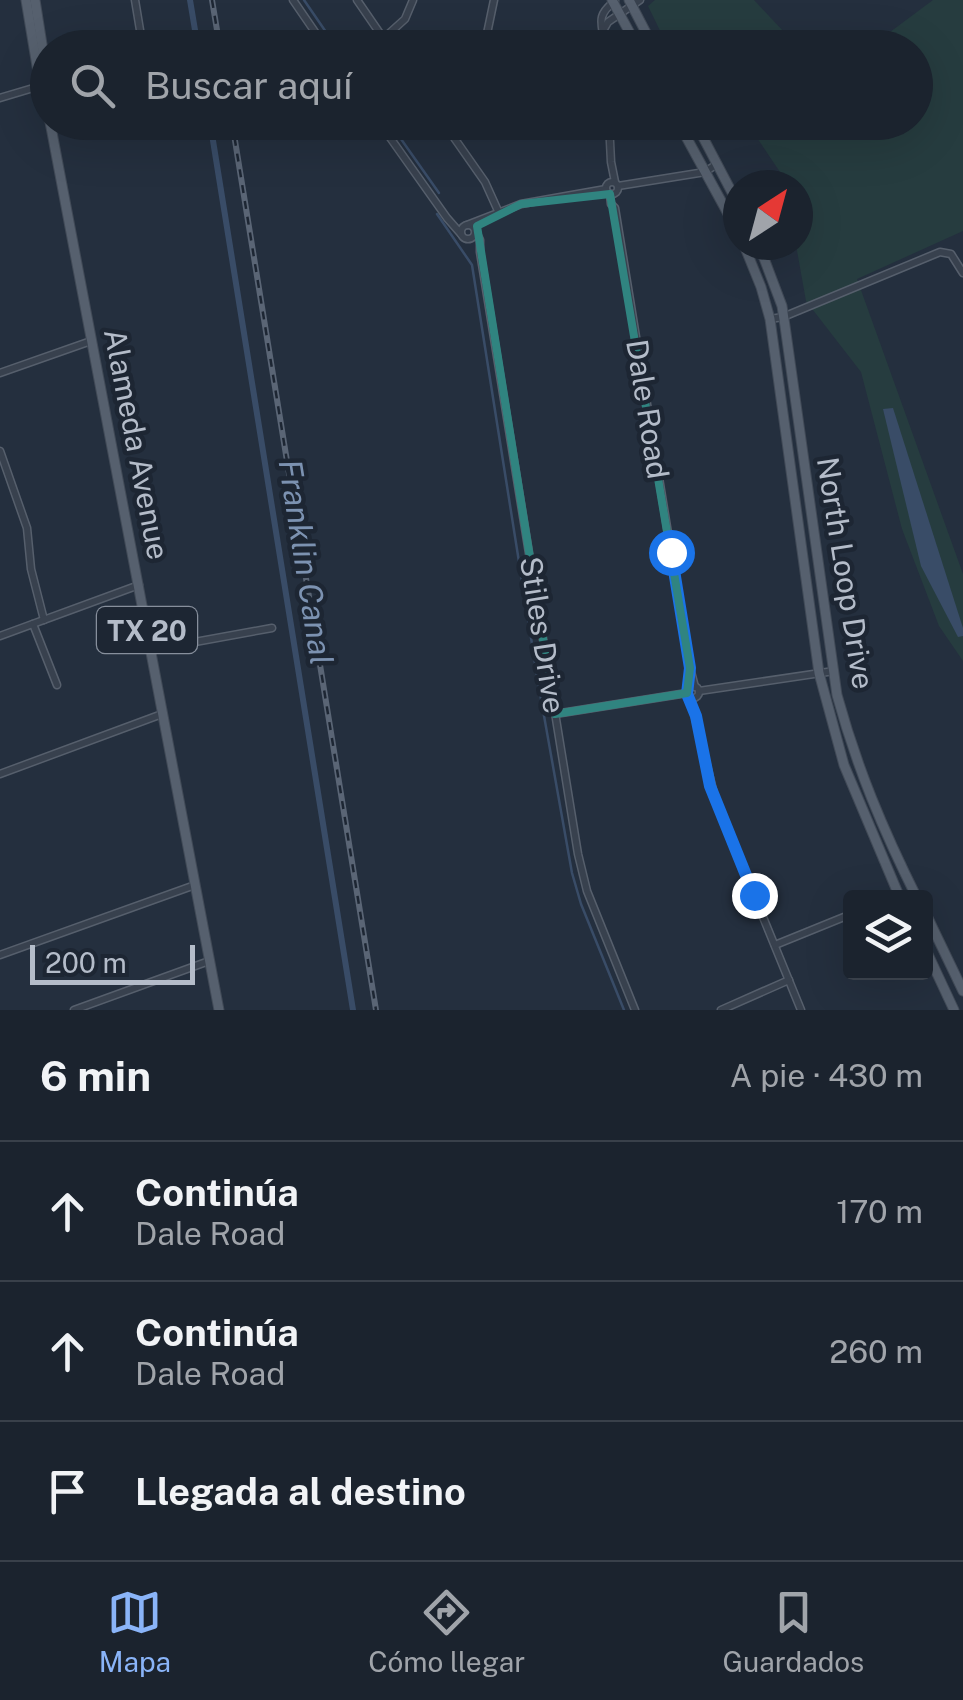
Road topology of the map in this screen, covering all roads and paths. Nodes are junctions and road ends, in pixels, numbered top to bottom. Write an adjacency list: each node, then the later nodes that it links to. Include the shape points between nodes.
1 (26, 0): 11 (main road)
2 (35, 0): 12 (main road)
3 (135, 0): 13 (street)
4 (293, 0): 14 (street)
5 (357, 0): 15 (street)
6 (413, 0): 16 (street)
7 (494, 0): 17 (street)
8 (614, 1): 10 (main road); 18 (street, via 602,12)
9 (634, 2): 10 (street); 20 (main road)
10 (620, 14): 18 (street); 19 (main road)
11 (32, 30)
12 (38, 30)
13 (140, 30)
14 (314, 30)
15 (378, 30)
16 (393, 30)
17 (488, 30)
18 (603, 30)
19 (628, 30)
20 (646, 30)
21 (30, 88): 22 (street)
22 (0, 98)
23 (53, 140): 44 (main road, Alameda Avenue / TX 20)
24 (392, 140): 35 (street)
25 (456, 140): 34 (street)
26 (610, 140): 32 (street, Dale Road)
27 (688, 140): 30 (main road)
28 (704, 140): 29 (main road)
29 (717, 164): 30 (street); 31 (main road)
30 (705, 172): 32 (street); 33 (main road)
31 (723, 175)
32 (612, 188): 34 (street); 58 (street, Dale Road)
33 (723, 205)
34 (499, 213): 36 (street, via 477,219)
35 (452, 223): 36 (street); 37 (street)
36 (471, 228): 37 (street, via 462,228); 37 (street, via 473,238); 38 (street, Stiles Drive)
37 (464, 236): 38 (street)
38 (480, 252): 60 (street, Stiles Drive)
39 (750, 260): 43 (main road, North Loop Drive)
40 (765, 260): 42 (main road, North Loop Drive)
41 (963, 273): 42 (street, via 951,254 940,252)
42 (784, 317): 43 (street); 47 (main road, North Loop Drive)
43 (770, 319): 48 (main road, North Loop Drive)
44 (91, 340): 45 (street); 49 (main road, Alameda Avenue / TX 20)
45 (0, 373)
46 (0, 451): 50 (street, via 24,516)
47 (808, 494): 48 (main road); 55 (main road, North Loop Drive)
48 (794, 496): 56 (main road, North Loop Drive)
49 (139, 585): 50 (street); 54 (main road, Alameda Avenue / TX 20)
50 (44, 620): 51 (street)
51 (33, 624): 53 (street); 57 (street)
52 (272, 628): 54 (street)
53 (0, 636)
54 (151, 650): 59 (main road, Alameda Avenue / TX 20)
55 (834, 671): 56 (street); 62 (main road, North Loop Drive, via 854,752)
56 (820, 673): 58 (street); 63 (main road, North Loop Drive, via 844,765)
57 (56, 685)
58 (693, 692): 60 (street); 69 (street, Dale Road, via 710,786)
59 (162, 714): 61 (street); 64 (main road, Alameda Avenue / TX 20)
60 (556, 714): 77 (street, Stiles Drive, via 586,892)
61 (0, 774)
62 (887, 836): 63 (main road); 66 (main road, North Loop Drive)
63 (875, 842): 65 (main road, North Loop Drive)
64 (196, 886): 70 (street); 71 (main road, Alameda Avenue / TX 20)
65 (896, 890)
66 (914, 890)
67 (843, 916): 69 (street)
68 (933, 929): 74 (main road)
69 (775, 945): 73 (street, Dale Road)
70 (0, 955)
71 (210, 960): 75 (street); 76 (main road, Alameda Avenue / TX 20)
72 (933, 965): 80 (main road)
73 (789, 980): 78 (street); 79 (street, Dale Road)
74 (963, 991)
75 (74, 1010)
76 (219, 1010)
77 (634, 1010)
78 (721, 1010)
79 (801, 1010)
80 (954, 1010)

